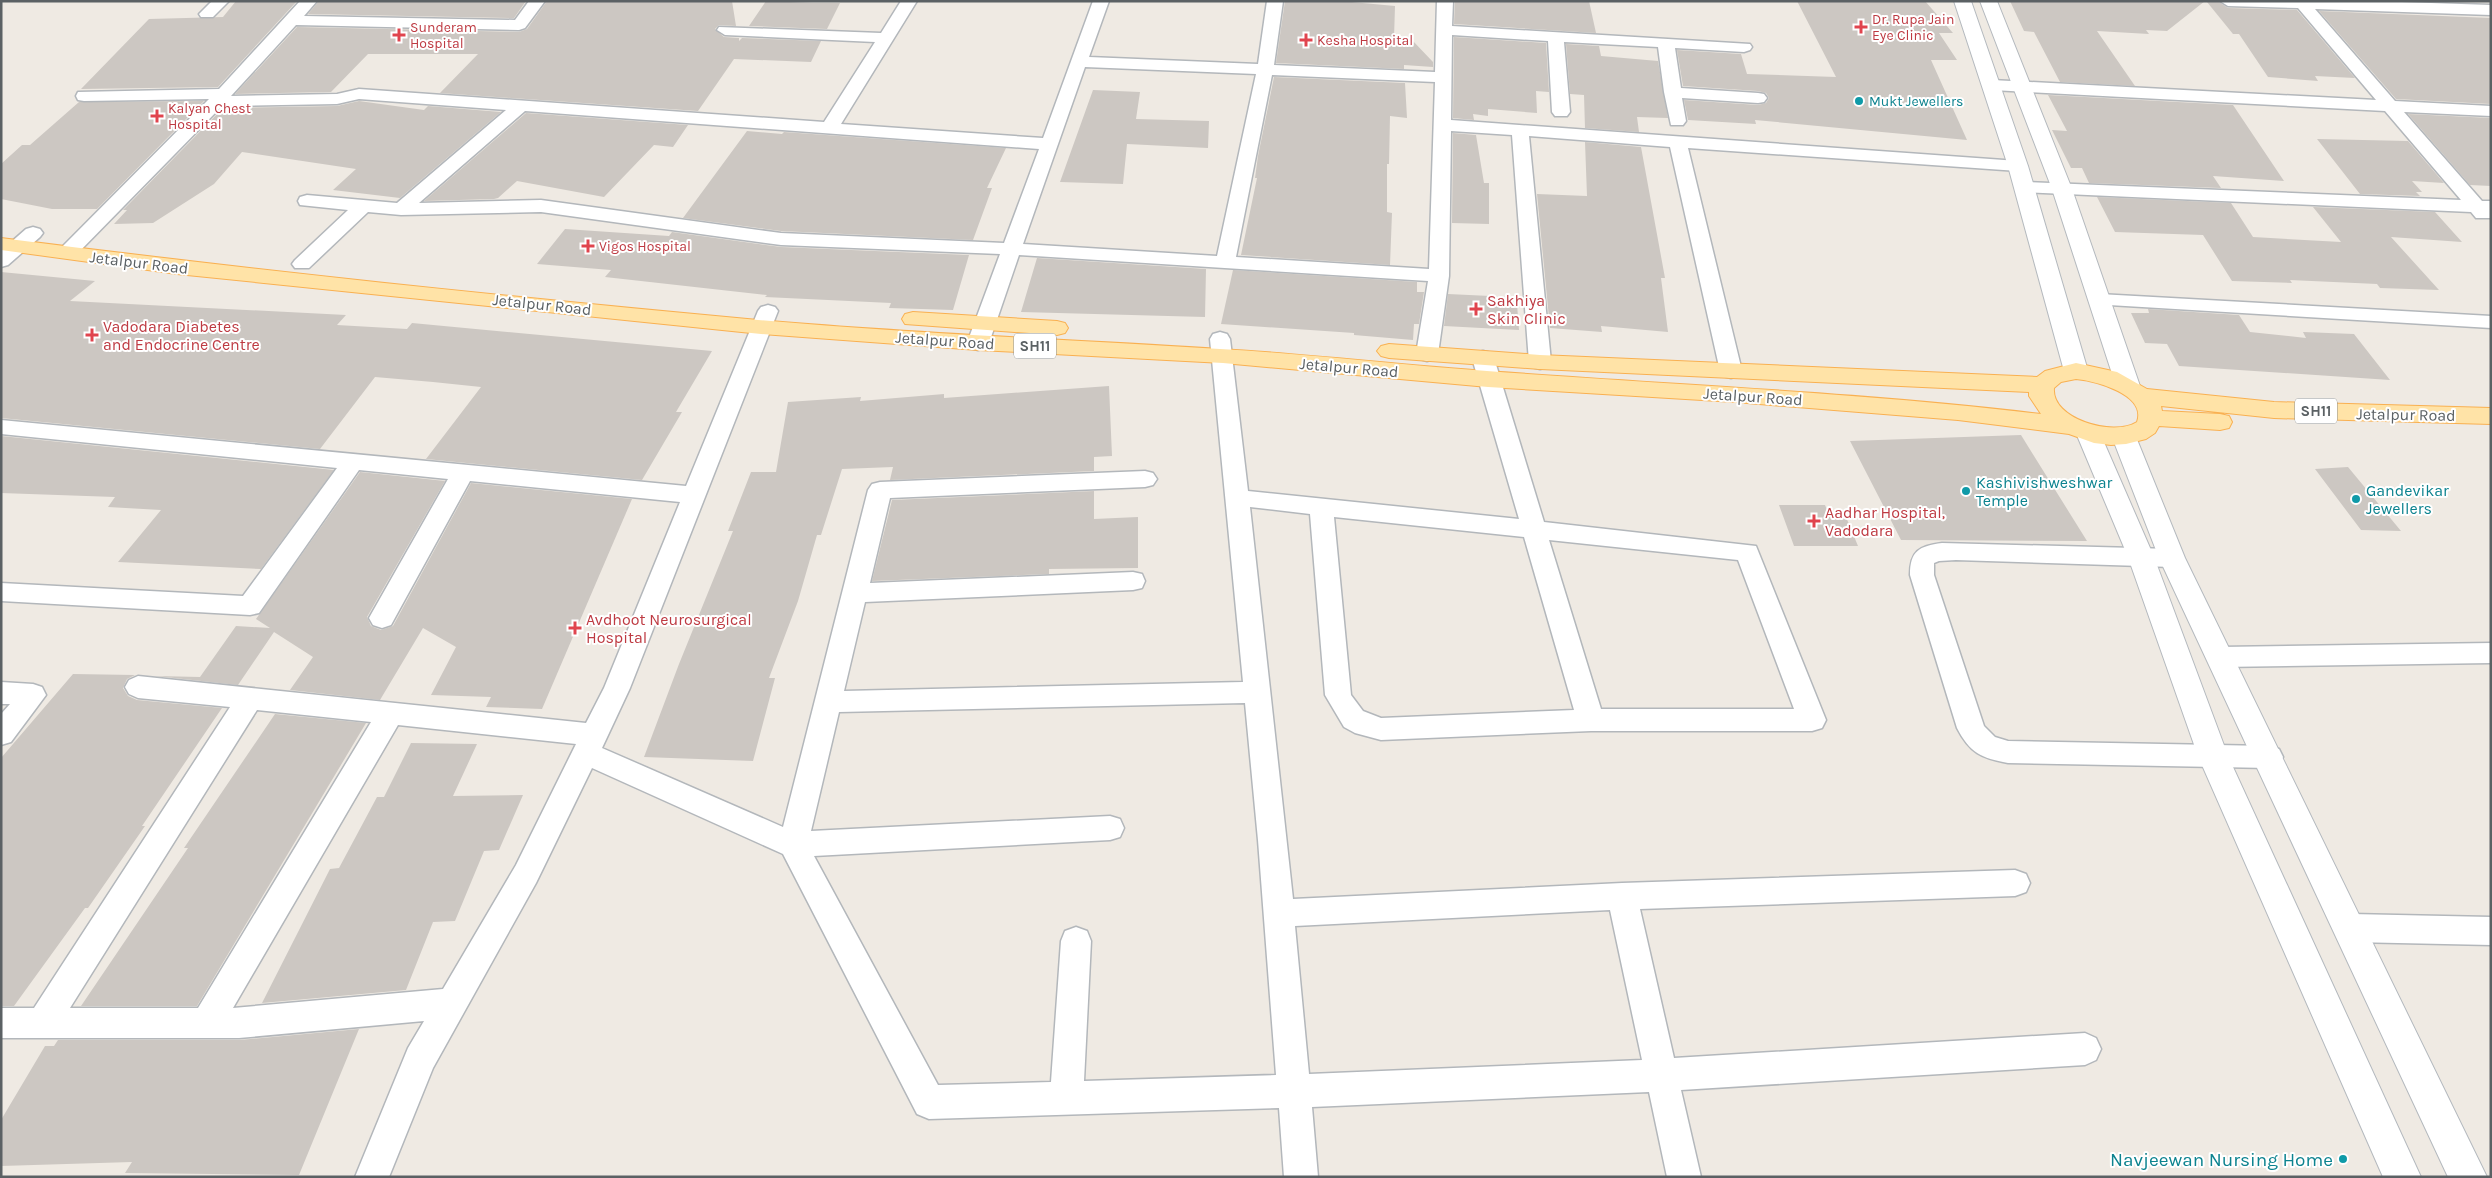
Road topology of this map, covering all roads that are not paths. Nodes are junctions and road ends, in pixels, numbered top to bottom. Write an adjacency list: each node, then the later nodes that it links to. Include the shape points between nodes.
1 (221, 1): 13 (street)
2 (309, 1): 14 (street)
3 (537, 1): 14 (street, via 519,25)
4 (909, 1): 18 (street)
5 (1101, 1): 21 (street)
6 (1275, 1): 22 (street)
7 (1444, 1): 16 (street)
8 (1962, 1): 24 (main road)
9 (1988, 1): 25 (main road)
10 (2228, 1): 11 (street)
11 (2302, 3): 12 (street); 31 (street)
12 (2491, 10)
13 (207, 14)
14 (290, 20): 28 (street)
15 (725, 30): 18 (street)
16 (1446, 30): 17 (street); 23 (street)
17 (1556, 36): 19 (street); 33 (street)
18 (886, 38): 36 (street)
19 (1666, 42): 20 (street); 26 (street)
20 (1744, 47)
21 (1079, 62): 22 (street); 39 (street)
22 (1265, 70): 23 (street); 52 (street)
23 (1444, 77): 35 (street)
24 (1992, 85): 25 (street); 40 (main road)
25 (2022, 86): 31 (street); 42 (main road)
26 (1672, 92): 29 (street); 34 (street)
27 (84, 96): 28 (street)
28 (220, 98): 30 (street, via 337,99 358,94); 50 (street)
29 (1758, 98)
30 (522, 105): 36 (street); 46 (street)
31 (2390, 105): 32 (street); 45 (street)
32 (2491, 110)
33 (1561, 112)
34 (1677, 121)
35 (1443, 125): 37 (street); 54 (street)
36 (829, 128): 39 (street)
37 (1520, 131): 38 (street); 61 (street)
38 (1678, 142): 40 (street); 63 (street)
39 (1050, 144): 51 (street)
40 (2018, 166): 41 (main road)
41 (2025, 188): 42 (street); 64 (main road)
42 (2062, 189): 45 (street); 55 (main road)
43 (307, 201): 44 (street)
44 (362, 206): 46 (street); 53 (street)
45 (2483, 206): 47 (street)
46 (401, 209): 51 (street, via 540,206 781,239)
47 (2491, 224)
48 (1, 229): 49 (main road, Jetalpur Road / SH11)
49 (13, 246): 50 (main road, Jetalpur Road / SH11)
50 (73, 247): 53 (main road, Jetalpur Road / SH11); 56 (main road, Jetalpur Road / SH11, via 177,267)
51 (1013, 249): 52 (street); 58 (street)
52 (1225, 263): 54 (street)
53 (302, 264): 56 (main road, Jetalpur Road / SH11)
54 (1439, 276): 60 (street)
55 (2099, 300): 57 (street); 66 (main road)
56 (764, 319): 58 (main road, Jetalpur Road / SH11); 76 (street)
57 (2491, 322)
58 (982, 333): 59 (main road, Jetalpur Road / SH11)
59 (1221, 348): 60 (main road, Jetalpur Road / SH11); 62 (main road, Jetalpur Road / SH11); 77 (street)
60 (1427, 354): 62 (main road, Jetalpur Road / SH11)
61 (1540, 362): 62 (main road, Jetalpur Road / SH11); 63 (main road, Jetalpur Road / SH11)
62 (1485, 369): 70 (main road, Jetalpur Road / SH11, via 1958,412); 79 (street)
63 (1731, 371): 65 (main road, Jetalpur Road / SH11)
64 (2076, 371): 65 (main road, via 2055,375); 66 (main road, Jetalpur Road, via 2094,373)
65 (2042, 385): 70 (main road, via 2041,395 2046,406)
66 (2135, 391): 67 (main road, Jetalpur Road / SH11, via 2274,410); 68 (main road, via 2149,407)
67 (2491, 416)
68 (2152, 418): 71 (main road, Jetalpur Road / SH11); 72 (main road, via 2148,427 2139,434)
69 (1, 427): 73 (street)
70 (2079, 429): 72 (main road, Jetalpur Road, via 2107,437); 80 (main road)
71 (2491, 434)
72 (2124, 437): 81 (main road)
73 (354, 462): 74 (street); 83 (street, via 250,606)
74 (463, 472): 76 (street); 85 (street)
75 (1144, 479): 84 (street, via 880,490)
76 (695, 495): 96 (street, via 617,688)
77 (1238, 498): 78 (street); 89 (street)
78 (1321, 507): 79 (street); 94 (street, via 1338,695 1346,712 1361,726 1380,729)
79 (1532, 529): 94 (street); 94 (street, via 1747,552 1812,720)
80 (2141, 557): 81 (street); 97 (main road); 97 (street, via 1945,551 1935,552 1922,560 1922,575 1970,728 1976,739 1986,746 2008,752)
81 (2172, 558): 87 (main road)
82 (1133, 581): 84 (street)
83 (1, 592)
84 (854, 594): 92 (street)
85 (382, 618)
86 (2491, 653): 87 (street)
87 (2221, 657): 98 (main road)
88 (138, 688): 91 (street)
89 (1258, 692): 92 (street); 103 (street)
90 (1, 693): 95 (street, via 33,695)
91 (250, 699): 93 (street); 108 (street)
92 (828, 702): 100 (street)
93 (390, 714): 96 (street); 109 (street)
94 (1591, 720)
95 (1, 734)
96 (590, 744): 100 (street); 107 (street, via 526,874)
97 (2213, 756): 98 (street); 118 (main road)
98 (2269, 757): 104 (main road)
99 (1110, 828): 100 (street)
100 (793, 845): 114 (street, via 929,1102)
101 (2015, 883): 102 (street)
102 (1622, 896): 103 (street); 112 (street)
103 (1279, 913): 113 (street)
104 (2351, 928): 105 (street); 119 (main road)
105 (2491, 931)
106 (1076, 941): 114 (street)
107 (452, 1004): 109 (street); 115 (street, via 420,1059)
108 (42, 1023): 109 (street); 110 (street)
109 (207, 1023)
110 (3, 1026)
111 (2085, 1049): 112 (street)
112 (1662, 1075): 113 (street); 117 (street)
113 (1294, 1091): 114 (street); 116 (street)
114 (1067, 1098)
115 (372, 1177)
116 (1301, 1177)
117 (1684, 1177)
118 (2402, 1177)
119 (2468, 1177)

